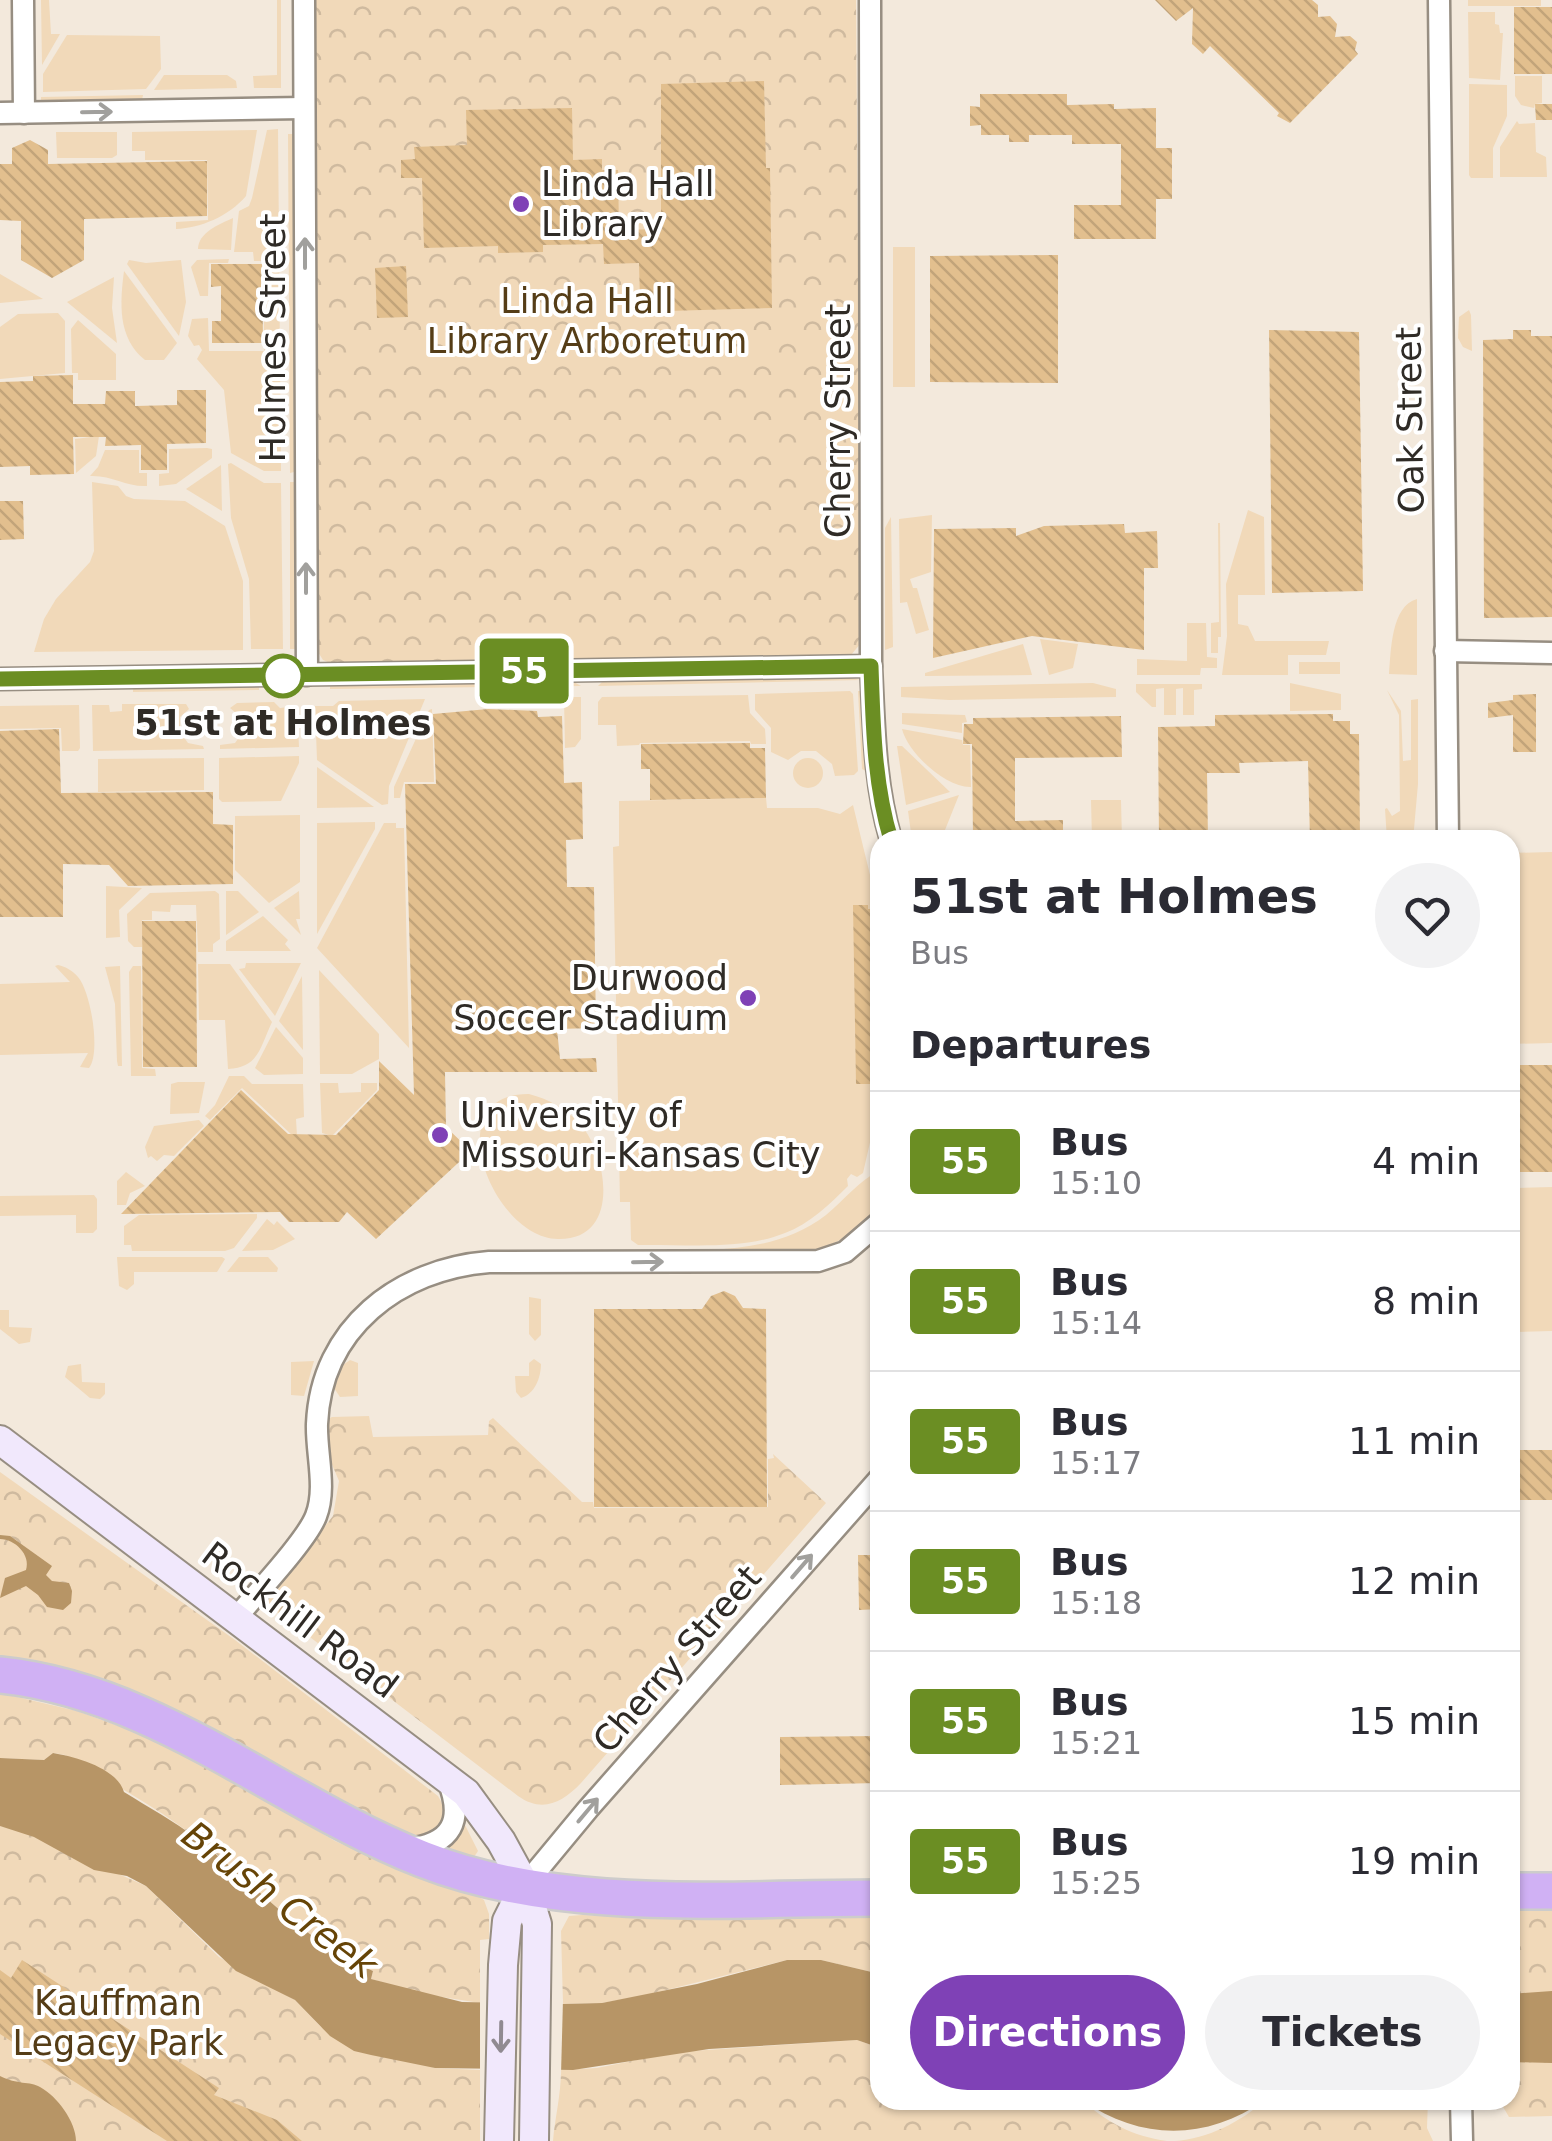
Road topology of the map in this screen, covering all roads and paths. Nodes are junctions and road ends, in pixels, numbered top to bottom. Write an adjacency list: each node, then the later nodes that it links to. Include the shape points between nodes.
1 (24, 0): 6 (street)
2 (304, 0): 5 (street, Holmes Street)
3 (870, 0): 10 (street, Cherry Street)
4 (1439, 0): 8 (street, Oak Street)
5 (304, 108): 6 (street, one-way to 5); 11 (street, Holmes Street, one-way to 5)
6 (24, 113): 7 (street)
7 (0, 114)
8 (1445, 651): 9 (street); 14 (street, Oak Street)
9 (1552, 653)
10 (871, 666): 11 (street); 13 (street, Cherry Street, via 874,749)
11 (307, 675): 12 (street)
12 (0, 680)
13 (888, 830)
14 (1448, 830)
15 (870, 1231): 18 (street, one-way to 15, via 315,1518 321,1496 319,1398 330,1365 388,1293 461,1264 818,1261 845,1252)
16 (0, 1440): 18 (main road, Rockhill Road)
17 (870, 1489): 22 (street, Cherry Street, one-way to 17)
18 (236, 1618): 20 (main road, Rockhill Road)
19 (0, 1676): 21 (highway, via 88,1695 160,1723)
20 (447, 1778): 21 (street, via 456,1811 450,1830 428,1846); 22 (main road, Rockhill Road, via 502,1841)
21 (400, 1850): 22 (highway, via 468,1875)
22 (526, 1885): 25 (highway, via 649,1898); 27 (main road, one-way to 27, via 506,1920); 28 (main road, Rockhill Road, via 537,1924)
23 (1552, 1891): 24 (highway)
24 (1520, 1892)
25 (870, 1898)
26 (1461, 2110): 29 (street)
27 (499, 2141)
28 (534, 2141)
29 (1462, 2141)

